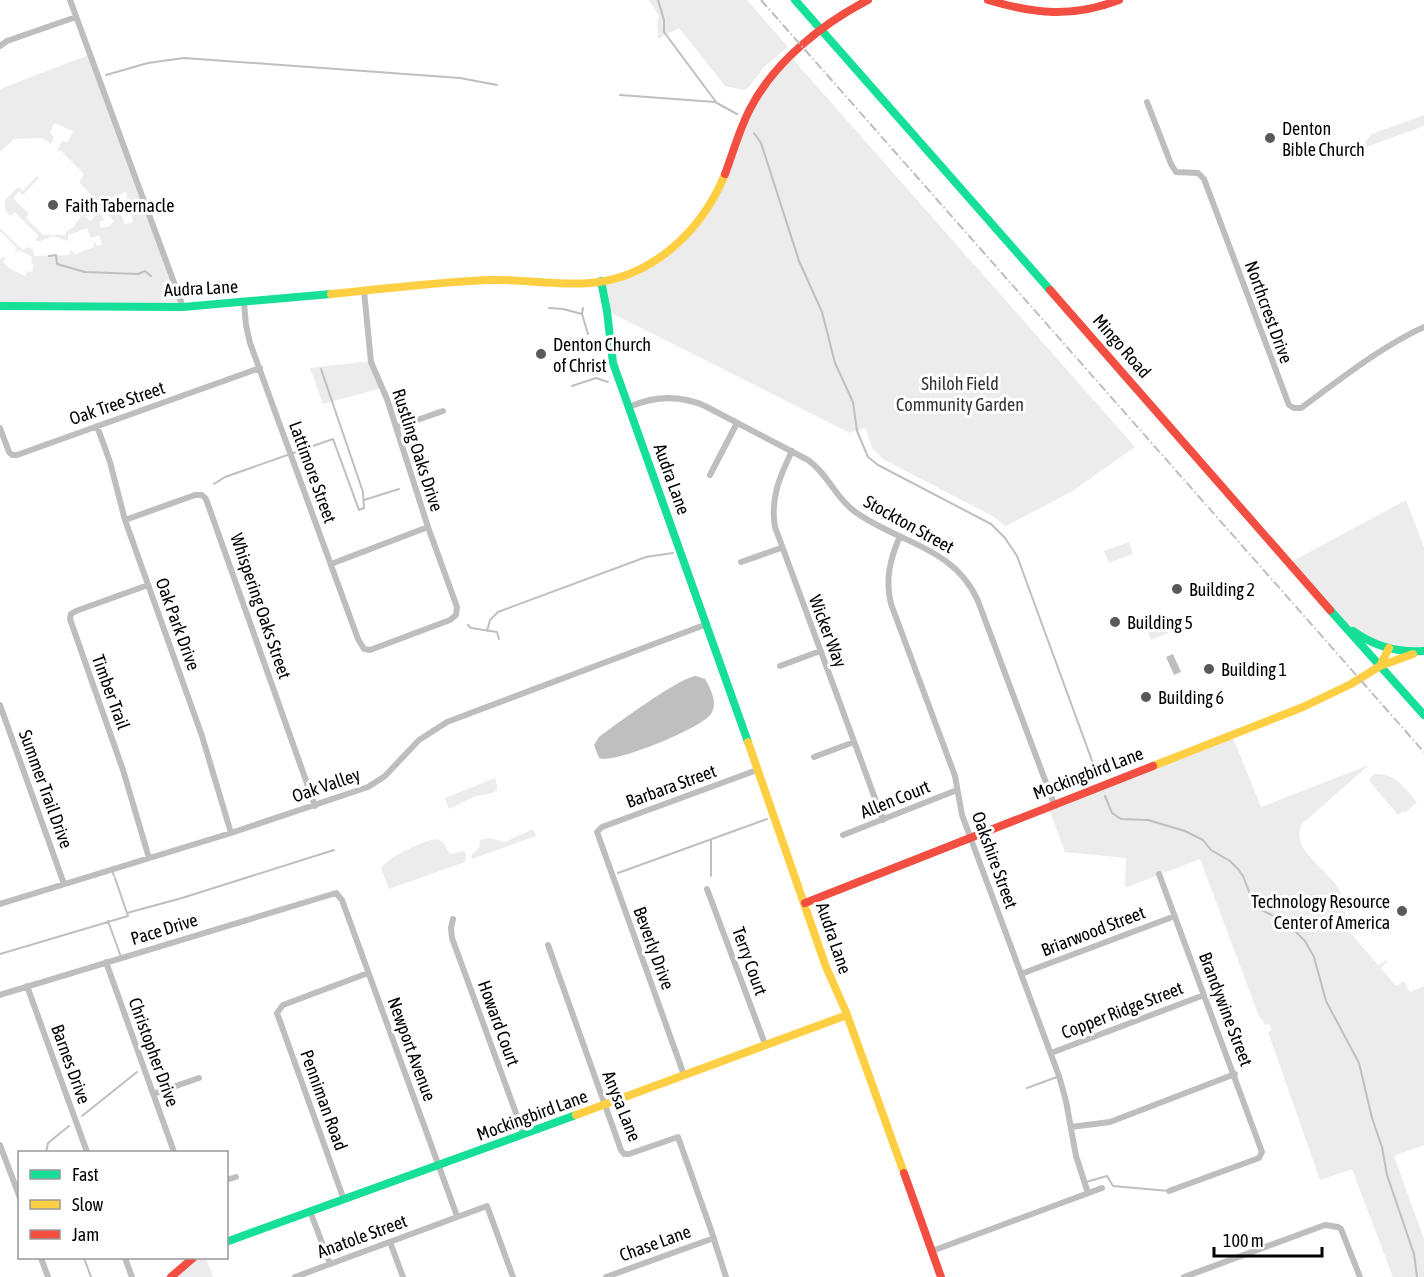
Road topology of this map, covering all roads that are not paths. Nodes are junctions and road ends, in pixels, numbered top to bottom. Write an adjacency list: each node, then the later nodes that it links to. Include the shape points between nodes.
1 (70, 0): 6 (street)
2 (795, 0): 7 (street, Mingo Road)
3 (868, 0): 7 (street, via 848,9)
4 (988, 0): 5 (street, via 1038,13 1099,7)
5 (1119, 0)
6 (76, 17): 8 (street); 14 (street)
7 (822, 30): 10 (street, via 777,70 754,103 719,191 693,230 651,263); 32 (street, Mingo Road)
8 (0, 46)
9 (1147, 102): 15 (street, Northcrest Drive, via 1176,172 1198,173 1204,179 1289,405 1301,408)
10 (600, 281): 11 (street, Audra Lane, via 484,280); 17 (street, Audra Lane, via 611,357)
11 (364, 291): 12 (street, Audra Lane); 21 (street, Rustling Oaks Drive, via 371,362)
12 (244, 303): 14 (street, Audra Lane); 16 (street, Lattimore Street, via 247,331)
13 (0, 306): 14 (street, Audra Lane)
14 (183, 307)
15 (1424, 327)
16 (260, 368): 20 (street, Oak Tree Street); 30 (street, Lattimore Street)
17 (628, 406): 19 (street, Stockton Street, via 658,398 678,398); 33 (street, Audra Lane)
18 (443, 411): 21 (street)
19 (737, 423): 23 (street, Stockton Street); 24 (street)
20 (97, 426): 22 (street, Oak Tree Street, via 15,455 8,450); 25 (street, Oak Park Drive)
21 (397, 427): 26 (street, Rustling Oaks Drive)
22 (0, 428)
23 (792, 451): 27 (street, Stockton Street, via 818,467 853,511); 28 (street, Wicker Way, via 773,503)
24 (710, 475)
25 (125, 520): 31 (street, Oak Park Drive); 47 (street, Whispering Oaks Street, via 195,495 206,499)
26 (428, 527): 30 (street); 35 (street, Rustling Oaks Drive, via 457,604 456,615 373,649)
27 (900, 536): 45 (street, Oakshire Street, via 890,564 890,601); 46 (street, Stockton Street, via 945,559 972,588)
28 (781, 548): 29 (street); 36 (street, Wicker Way)
29 (741, 562)
30 (330, 564): 35 (street, Lattimore Street)
31 (148, 585): 50 (street, Oak Park Drive, via 197,721); 53 (street, Timber Trail, via 76,611 70,619)
32 (1339, 619): 34 (street, via 1360,637); 39 (street, Mingo Road)
33 (707, 624): 44 (street, Audra Lane); 47 (street, Oak Valley, via 447,722 413,745 380,780)
34 (1389, 648): 37 (street); 39 (street)
35 (364, 649)
36 (820, 651): 38 (street); 42 (street, Wicker Way)
37 (1424, 652): 39 (street, Mockingbird Lane)
38 (780, 666)
39 (1380, 666): 41 (street, Mingo Road); 46 (street, Mockingbird Lane, via 1303,707)
40 (0, 705): 55 (street, Summer Trail Drive)
41 (1424, 715)
42 (854, 742): 43 (street); 48 (street, Wicker Way)
43 (814, 758)
44 (758, 770): 49 (street, Barbara Street); 58 (street, Audra Lane)
45 (957, 790): 48 (street, Allen Court); 52 (street, Oakshire Street)
46 (1054, 804): 52 (street, Mockingbird Lane)
47 (315, 806): 50 (street, Oak Valley)
48 (883, 820): 51 (street, Allen Court)
49 (597, 832): 73 (street, Beverly Drive)
50 (231, 833): 53 (street, Oak Valley)
51 (843, 835)
52 (970, 838): 58 (street, Mockingbird Lane); 65 (street, Oakshire Street)
53 (149, 858): 55 (street, Oak Valley)
54 (1160, 874): 60 (street, Brandywine Street)
55 (64, 884): 59 (street, Oak Valley)
56 (707, 889): 70 (street, Terry Court)
57 (336, 894): 63 (street, Pace Drive); 64 (street, Newport Avenue, via 342,900)
58 (805, 903): 69 (street, Audra Lane)
59 (0, 904)
60 (1175, 916): 65 (street, Briarwood Street); 68 (street, Brandywine Street)
61 (453, 919): 78 (street, Howard Court, via 452,938)
62 (548, 945): 76 (street, Anysa Lane)
63 (106, 962): 66 (street, Pace Drive); 75 (street, Christopher Drive)
64 (369, 973): 82 (street, Newport Avenue); 89 (street, Penniman Road, via 278,1010)
65 (1022, 974): 71 (street, Oakshire Street)
66 (27, 986): 67 (street, Pace Drive); 80 (street, Barnes Drive)
67 (0, 995)
68 (1204, 995): 71 (street, Copper Ridge Street); 72 (street, Brandywine Street)
69 (847, 1015): 70 (street, Mockingbird Lane); 95 (street, Audra Lane)
70 (765, 1044): 73 (street, Mockingbird Lane)
71 (1051, 1053): 77 (street, Oakshire Street)
72 (1235, 1074): 77 (street, via 1110,1122); 86 (street, Brandywine Street, via 1262,1154)
73 (684, 1075): 76 (street, Mockingbird Lane)
74 (199, 1078): 75 (street)
75 (153, 1094): 81 (street, Christopher Drive)
76 (604, 1106): 78 (street, Mockingbird Lane); 92 (street, Anysa Lane, via 624,1154 678,1137)
77 (1071, 1127): 88 (street, Oakshire Street)
78 (524, 1135): 82 (street, Mockingbird Lane)
79 (0, 1145): 87 (street)
80 (87, 1151)
81 (174, 1151)
82 (438, 1166): 89 (street, Mockingbird Lane); 91 (street, Newport Avenue)
83 (236, 1177): 84 (street)
84 (228, 1179)
85 (1102, 1188): 88 (street)
86 (1169, 1191)
87 (18, 1193)
88 (1088, 1193): 95 (street)
89 (344, 1200): 90 (street, Mockingbird Lane)
90 (310, 1212): 93 (street, Mockingbird Lane); 99 (street)
91 (458, 1216): 94 (street, Anatole Street); 106 (street, Anatole Street, via 487,1206)
92 (714, 1238): 100 (street, Chase Lane); 108 (street, Anysa Lane)
93 (228, 1241)
94 (390, 1242): 99 (street, Anatole Street); 105 (street)
95 (932, 1251): 109 (street, Audra Lane)
96 (42, 1259): 101 (street)
97 (126, 1259): 102 (street)
98 (191, 1259): 103 (street)
99 (330, 1264): 104 (street, Anatole Street)
100 (619, 1275): 107 (street, Chase Lane)
101 (48, 1277)
102 (132, 1277)
103 (171, 1277)
104 (295, 1277)
105 (403, 1277)
106 (513, 1277)
107 (606, 1277)
108 (726, 1277)
109 (941, 1277)
110 (1184, 1277): 111 (street, via 1323,1225 1341,1229)
111 (1360, 1277)

